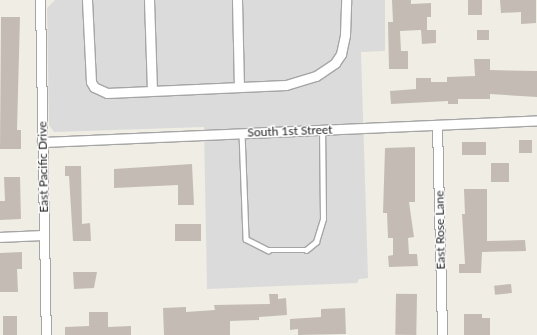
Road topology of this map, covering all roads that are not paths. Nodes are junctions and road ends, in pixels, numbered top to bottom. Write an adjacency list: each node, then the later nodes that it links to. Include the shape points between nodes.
1 (40, 0): 12 (street, East Pacific Drive)
2 (87, 0): 7 (street, via 90,76 94,87 107,92)
3 (149, 0): 7 (street)
4 (237, 0): 6 (street)
5 (346, 0): 6 (street, via 343,45 335,63 316,76 294,84)
6 (239, 87): 7 (street)
7 (152, 90)
8 (537, 120): 9 (street, South 1st Street)
9 (438, 125): 10 (street, South 1st Street); 16 (street, East Rose Lane)
10 (322, 129): 11 (street, South 1st Street); 11 (lane, via 323,219 316,242 306,250 268,250 246,239)
11 (242, 133): 12 (street, South 1st Street)
12 (42, 142): 13 (street, East Pacific Drive)
13 (44, 235): 14 (street); 15 (street, East Pacific Drive)
14 (0, 237)
15 (46, 335)
16 (442, 335)

